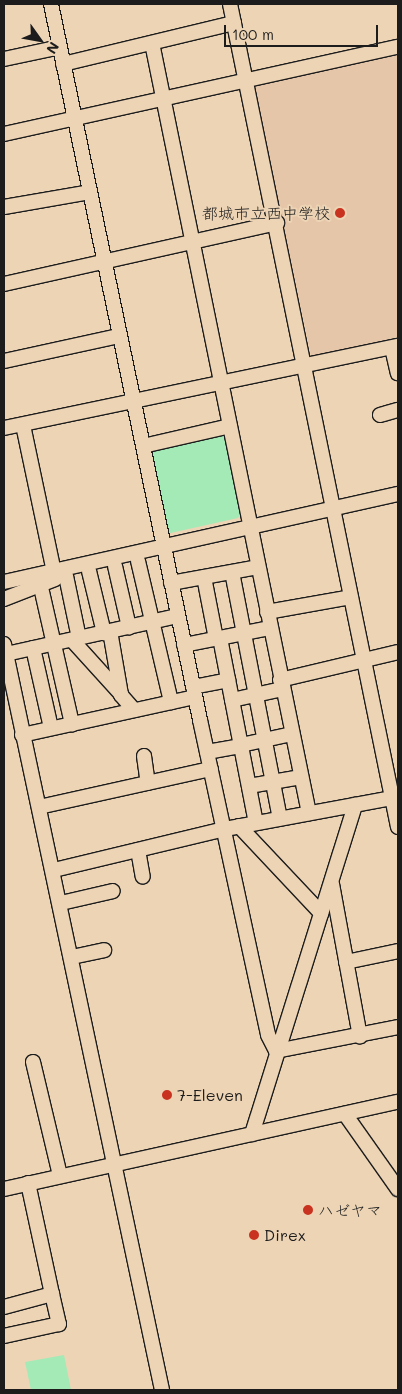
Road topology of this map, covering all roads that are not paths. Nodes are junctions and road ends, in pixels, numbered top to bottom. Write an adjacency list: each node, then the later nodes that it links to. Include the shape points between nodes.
1 (51, 4): 5 (street)
2 (230, 4): 3 (street)
3 (234, 23): 4 (street); 9 (street)
4 (152, 43): 8 (street); 10 (street)
5 (60, 47): 7 (street); 8 (street)
6 (398, 47): 9 (street)
7 (4, 59)
8 (63, 64): 11 (street)
9 (247, 79): 10 (street); 15 (street)
10 (162, 99): 11 (street); 16 (street)
11 (75, 120): 12 (street); 13 (street)
12 (4, 134)
13 (90, 192): 14 (street); 17 (street)
14 (4, 207)
15 (277, 223): 16 (street); 22 (street)
16 (191, 241): 17 (street); 24 (street)
17 (103, 260): 18 (street); 19 (street)
18 (4, 284)
19 (119, 336): 21 (street); 25 (street)
20 (395, 347): 22 (street); 23 (street)
21 (4, 361)
22 (303, 365): 24 (street); 33 (street)
23 (398, 373)
24 (221, 382): 25 (street); 29 (street)
25 (133, 400): 28 (street); 31 (street)
26 (398, 410): 27 (street)
27 (380, 415)
28 (23, 425): 30 (street); 41 (street)
29 (230, 426): 31 (street); 34 (street)
30 (4, 428)
31 (143, 446): 35 (street)
32 (398, 494): 33 (street)
33 (334, 511): 34 (street); 46 (street)
34 (250, 529): 35 (street); 38 (street)
35 (161, 553): 36 (street); 41 (street); 45 (street)
36 (138, 561): 37 (street); 50 (street)
37 (115, 566): 39 (street); 51 (street)
38 (258, 567): 40 (street); 48 (street)
39 (89, 571): 41 (street); 53 (street)
40 (232, 572): 42 (street); 54 (street)
41 (60, 574): 43 (street); 44 (street); 56 (street)
42 (204, 577): 45 (street); 55 (street)
43 (4, 582)
44 (40, 583): 47 (street, via 37,589); 57 (street)
45 (171, 583): 49 (street)
46 (351, 597): 48 (street); 62 (street)
47 (4, 599)
48 (267, 612): 52 (street)
49 (178, 616): 50 (street); 58 (street)
50 (152, 622): 51 (street); 69 (street)
51 (129, 627): 53 (street)
52 (270, 628): 54 (street); 64 (street)
53 (107, 632): 56 (street); 66 (street)
54 (243, 634): 55 (street); 67 (street)
55 (218, 638): 58 (street); 63 (street)
56 (76, 639): 57 (street); 66 (street)
57 (55, 644): 59 (street); 71 (street)
58 (184, 645): 65 (street)
59 (33, 648): 60 (street); 72 (street)
60 (5, 650): 74 (street)
61 (398, 652): 62 (street)
62 (363, 660): 64 (street); 84 (street)
63 (228, 680): 65 (street); 68 (street)
64 (281, 685): 67 (street); 73 (street)
65 (194, 692): 69 (street); 77 (street)
66 (121, 695): 70 (street)
67 (257, 695): 68 (street); 75 (street)
68 (232, 700): 76 (street)
69 (171, 702): 70 (street)
70 (134, 710): 71 (street)
71 (72, 724): 72 (street)
72 (51, 728): 74 (street)
73 (292, 734): 75 (street); 80 (street)
74 (22, 735): 86 (street)
75 (265, 740): 76 (street); 81 (street)
76 (241, 746): 77 (street); 83 (street)
77 (207, 752): 79 (street)
78 (144, 756): 82 (street)
79 (211, 769): 82 (street); 91 (street)
80 (301, 777): 81 (street); 87 (street)
81 (273, 782): 83 (street); 88 (street)
82 (148, 783): 86 (street)
83 (249, 786): 89 (street)
84 (395, 798): 85 (street); 90 (street)
85 (355, 805): 87 (street); 95 (street)
86 (39, 807): 93 (street)
87 (309, 812): 88 (street)
88 (280, 818): 89 (street)
89 (256, 823): 91 (street)
90 (398, 827)
91 (232, 828): 92 (street); 98 (street); 105 (street, via 268,1035)
92 (138, 850): 93 (street); 94 (street)
93 (54, 870): 97 (street)
94 (143, 877)
95 (332, 880): 98 (street); 102 (street)
96 (113, 891): 97 (street)
97 (60, 903): 101 (street)
98 (321, 913): 105 (street)
99 (104, 950): 101 (street)
100 (398, 951): 102 (street)
101 (72, 957): 110 (street)
102 (346, 962): 104 (street)
103 (398, 1027): 104 (street)
104 (360, 1036): 105 (street)
105 (276, 1051): 109 (street)
106 (33, 1062): 111 (street)
107 (398, 1102): 108 (street)
108 (345, 1114): 109 (street); 114 (street)
109 (252, 1134): 110 (street)
110 (112, 1163): 111 (street); 118 (street)
111 (60, 1175): 112 (street)
112 (28, 1183): 113 (street); 115 (street)
113 (4, 1188)
114 (398, 1189)
115 (52, 1294): 116 (street); 117 (street, via 59,1324)
116 (4, 1306)
117 (4, 1336)
118 (162, 1390)

